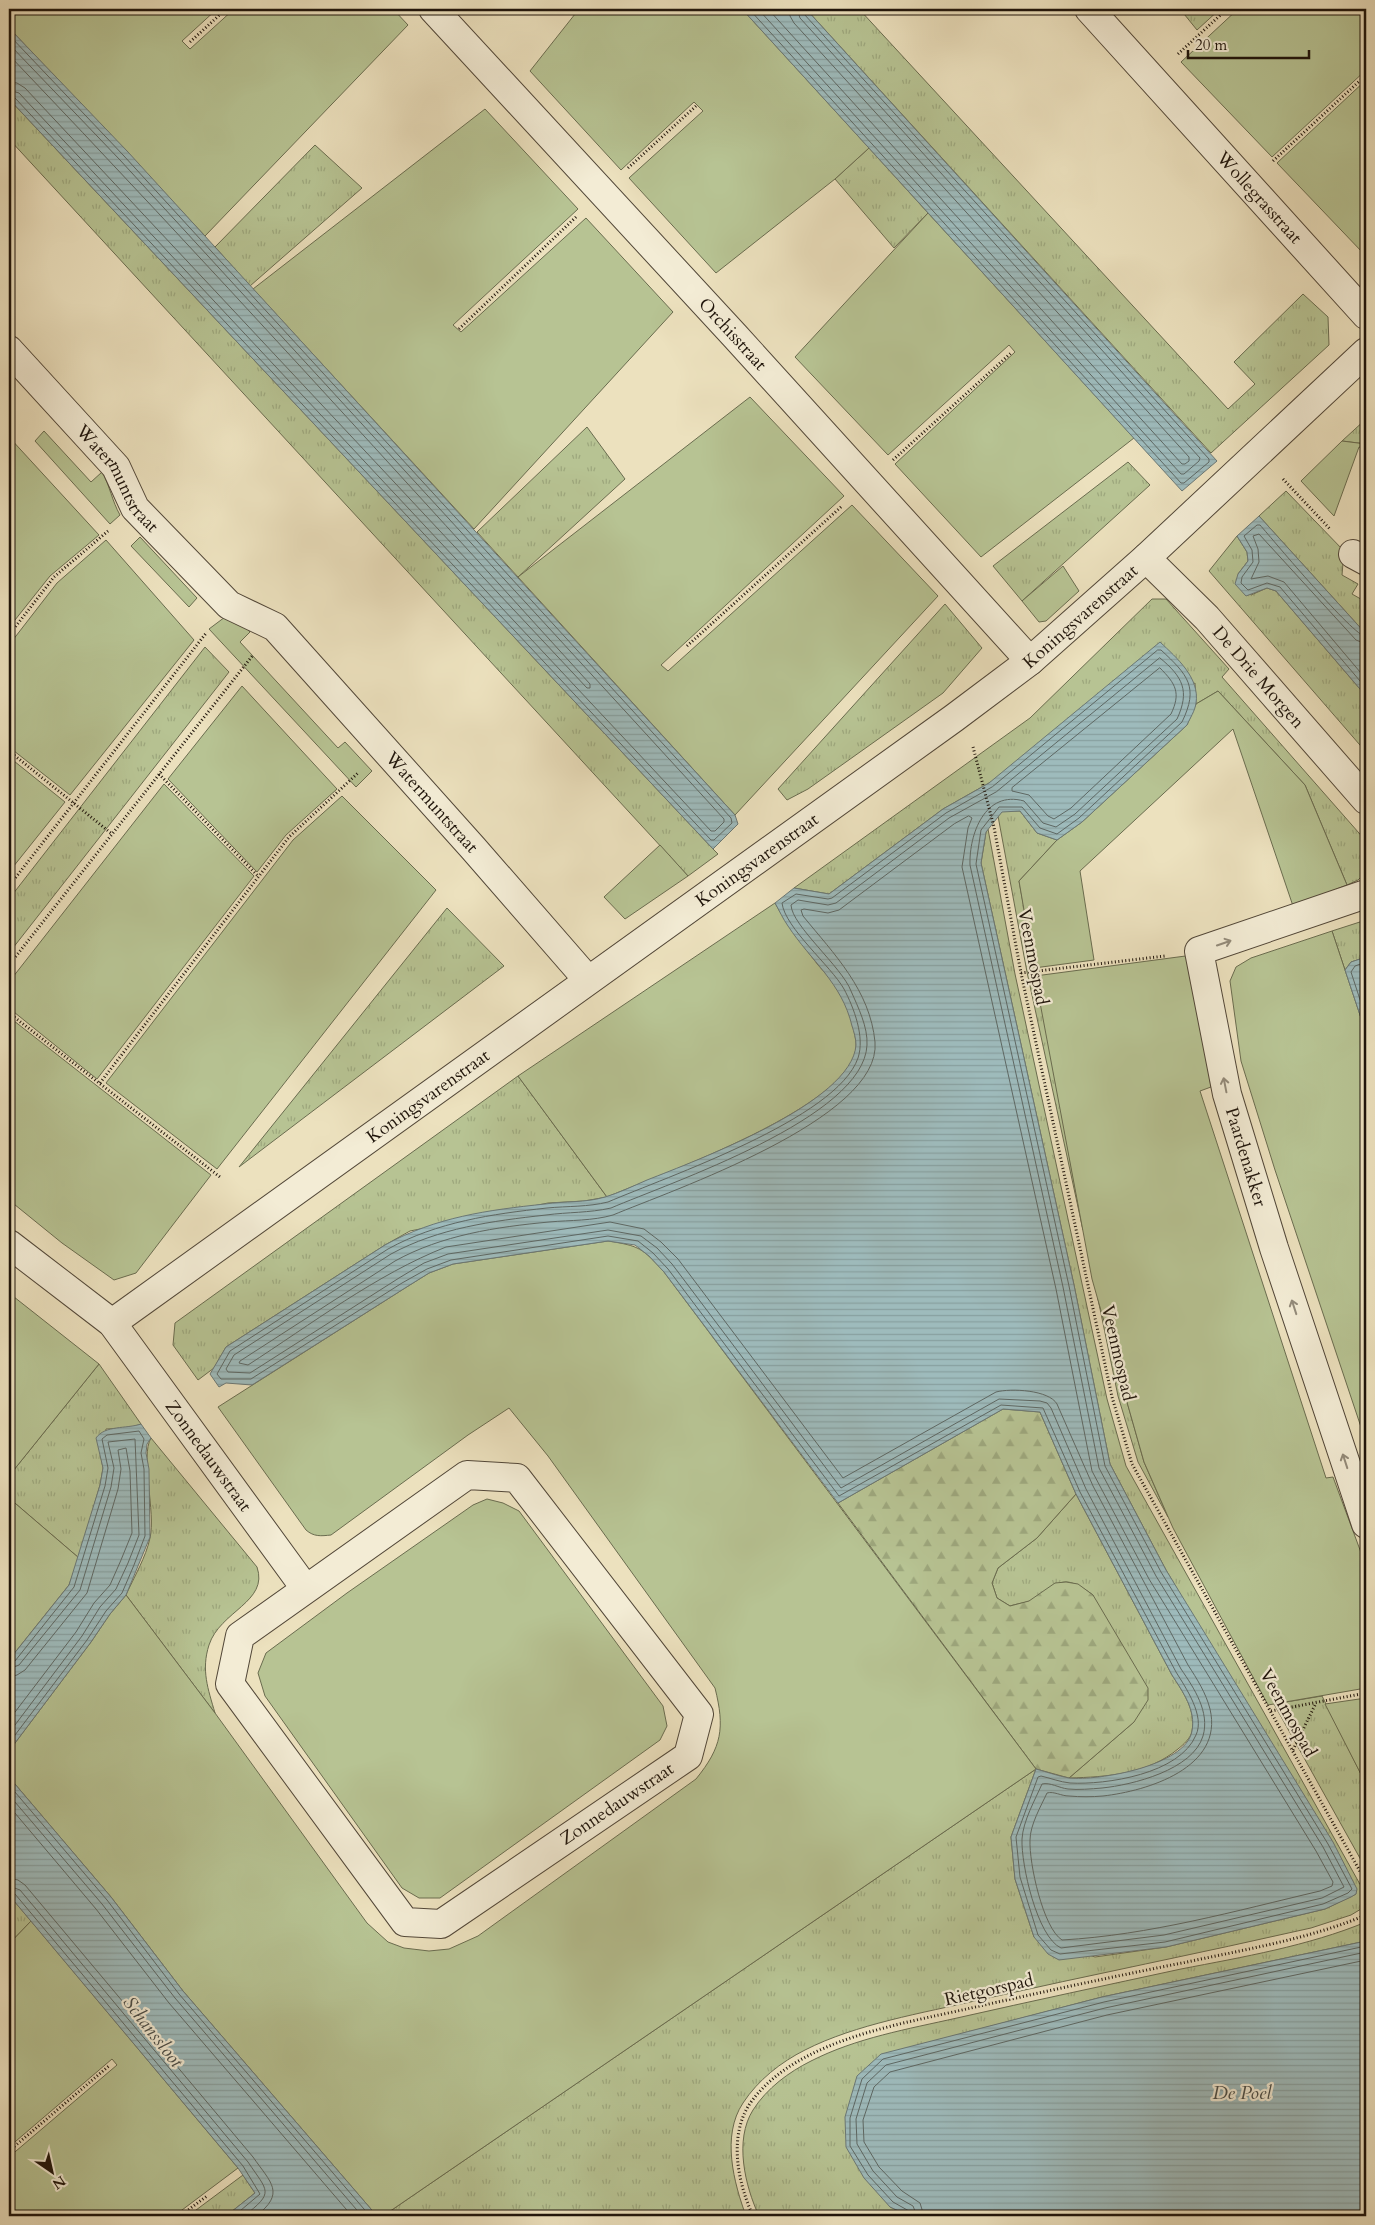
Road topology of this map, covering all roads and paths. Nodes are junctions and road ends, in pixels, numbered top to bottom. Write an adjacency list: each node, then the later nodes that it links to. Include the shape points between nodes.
1 (226, 9): 5 (path)
2 (433, 9): 19 (street, Orchisstraat)
3 (1090, 9): 7 (street, Wollegrasstraat)
4 (1227, 9): 7 (path)
5 (190, 42)
6 (1366, 75): 8 (path)
7 (1153, 77): 8 (street, Wollegrasstraat)
8 (1249, 184): 9 (street, Wollegrasstraat)
9 (1366, 315)
10 (9, 350): 13 (street, Watermuntstraat, via 116,467)
11 (1366, 352): 12 (street, Koningsvarenstraat)
12 (1260, 453): 14 (path); 15 (street, Koningsvarenstraat)
13 (135, 508): 16 (street, Watermuntstraat); 18 (path, via 54,577)
14 (1360, 557)
15 (1146, 558): 19 (street, Koningsvarenstraat); 24 (street, De Drie Morgen, via 1207,618)
16 (229, 605): 17 (street, Watermuntstraat); 25 (path)
17 (275, 627): 20 (street, Watermuntstraat); 22 (path)
18 (10, 632)
19 (1030, 661): 33 (street, Koningsvarenstraat)
20 (384, 749): 27 (path, via 289,837); 33 (street, Watermuntstraat)
21 (9, 751): 25 (path)
22 (158, 774): 26 (path); 27 (path)
23 (982, 778): 32 (path, Veenmospad)
24 (1366, 800)
25 (74, 803): 26 (path); 28 (path)
26 (112, 834): 31 (path)
27 (259, 877): 35 (path)
28 (9, 886)
29 (1366, 894): 30 (street, one-way to 29)
30 (1199, 951): 32 (path); 39 (street, Paardenakker, one-way to 30, via 1274,1248 1227,1094)
31 (9, 965)
32 (1021, 974): 43 (path, Veenmospad, via 1112,1397 1132,1464)
33 (588, 980): 38 (street, Koningsvarenstraat)
34 (9, 1013): 35 (path)
35 (100, 1084): 36 (path)
36 (220, 1177)
37 (9, 1244): 38 (street, Zonnedauwstraat)
38 (112, 1323): 40 (street, Zonnedauwstraat)
39 (1366, 1524)
40 (305, 1588): 40 (street, Zonnedauwstraat, via 467,1475 516,1478 699,1714 688,1756 441,1924 405,1922 230,1684 240,1636)
41 (1366, 1693): 42 (path)
42 (1316, 1702): 43 (path); 44 (path)
43 (1271, 1711): 44 (path, Veenmospad)
44 (1292, 1750): 45 (path, Veenmospad)
45 (1366, 1882)
46 (1366, 1915): 51 (path, Rietgorspad, via 1313,1934 887,2027 809,2055 777,2075 754,2098 744,2115 737,2152 739,2175)
47 (110, 2065): 48 (path)
48 (9, 2151)
49 (207, 2196): 50 (path)
50 (180, 2216)
51 (753, 2216)

